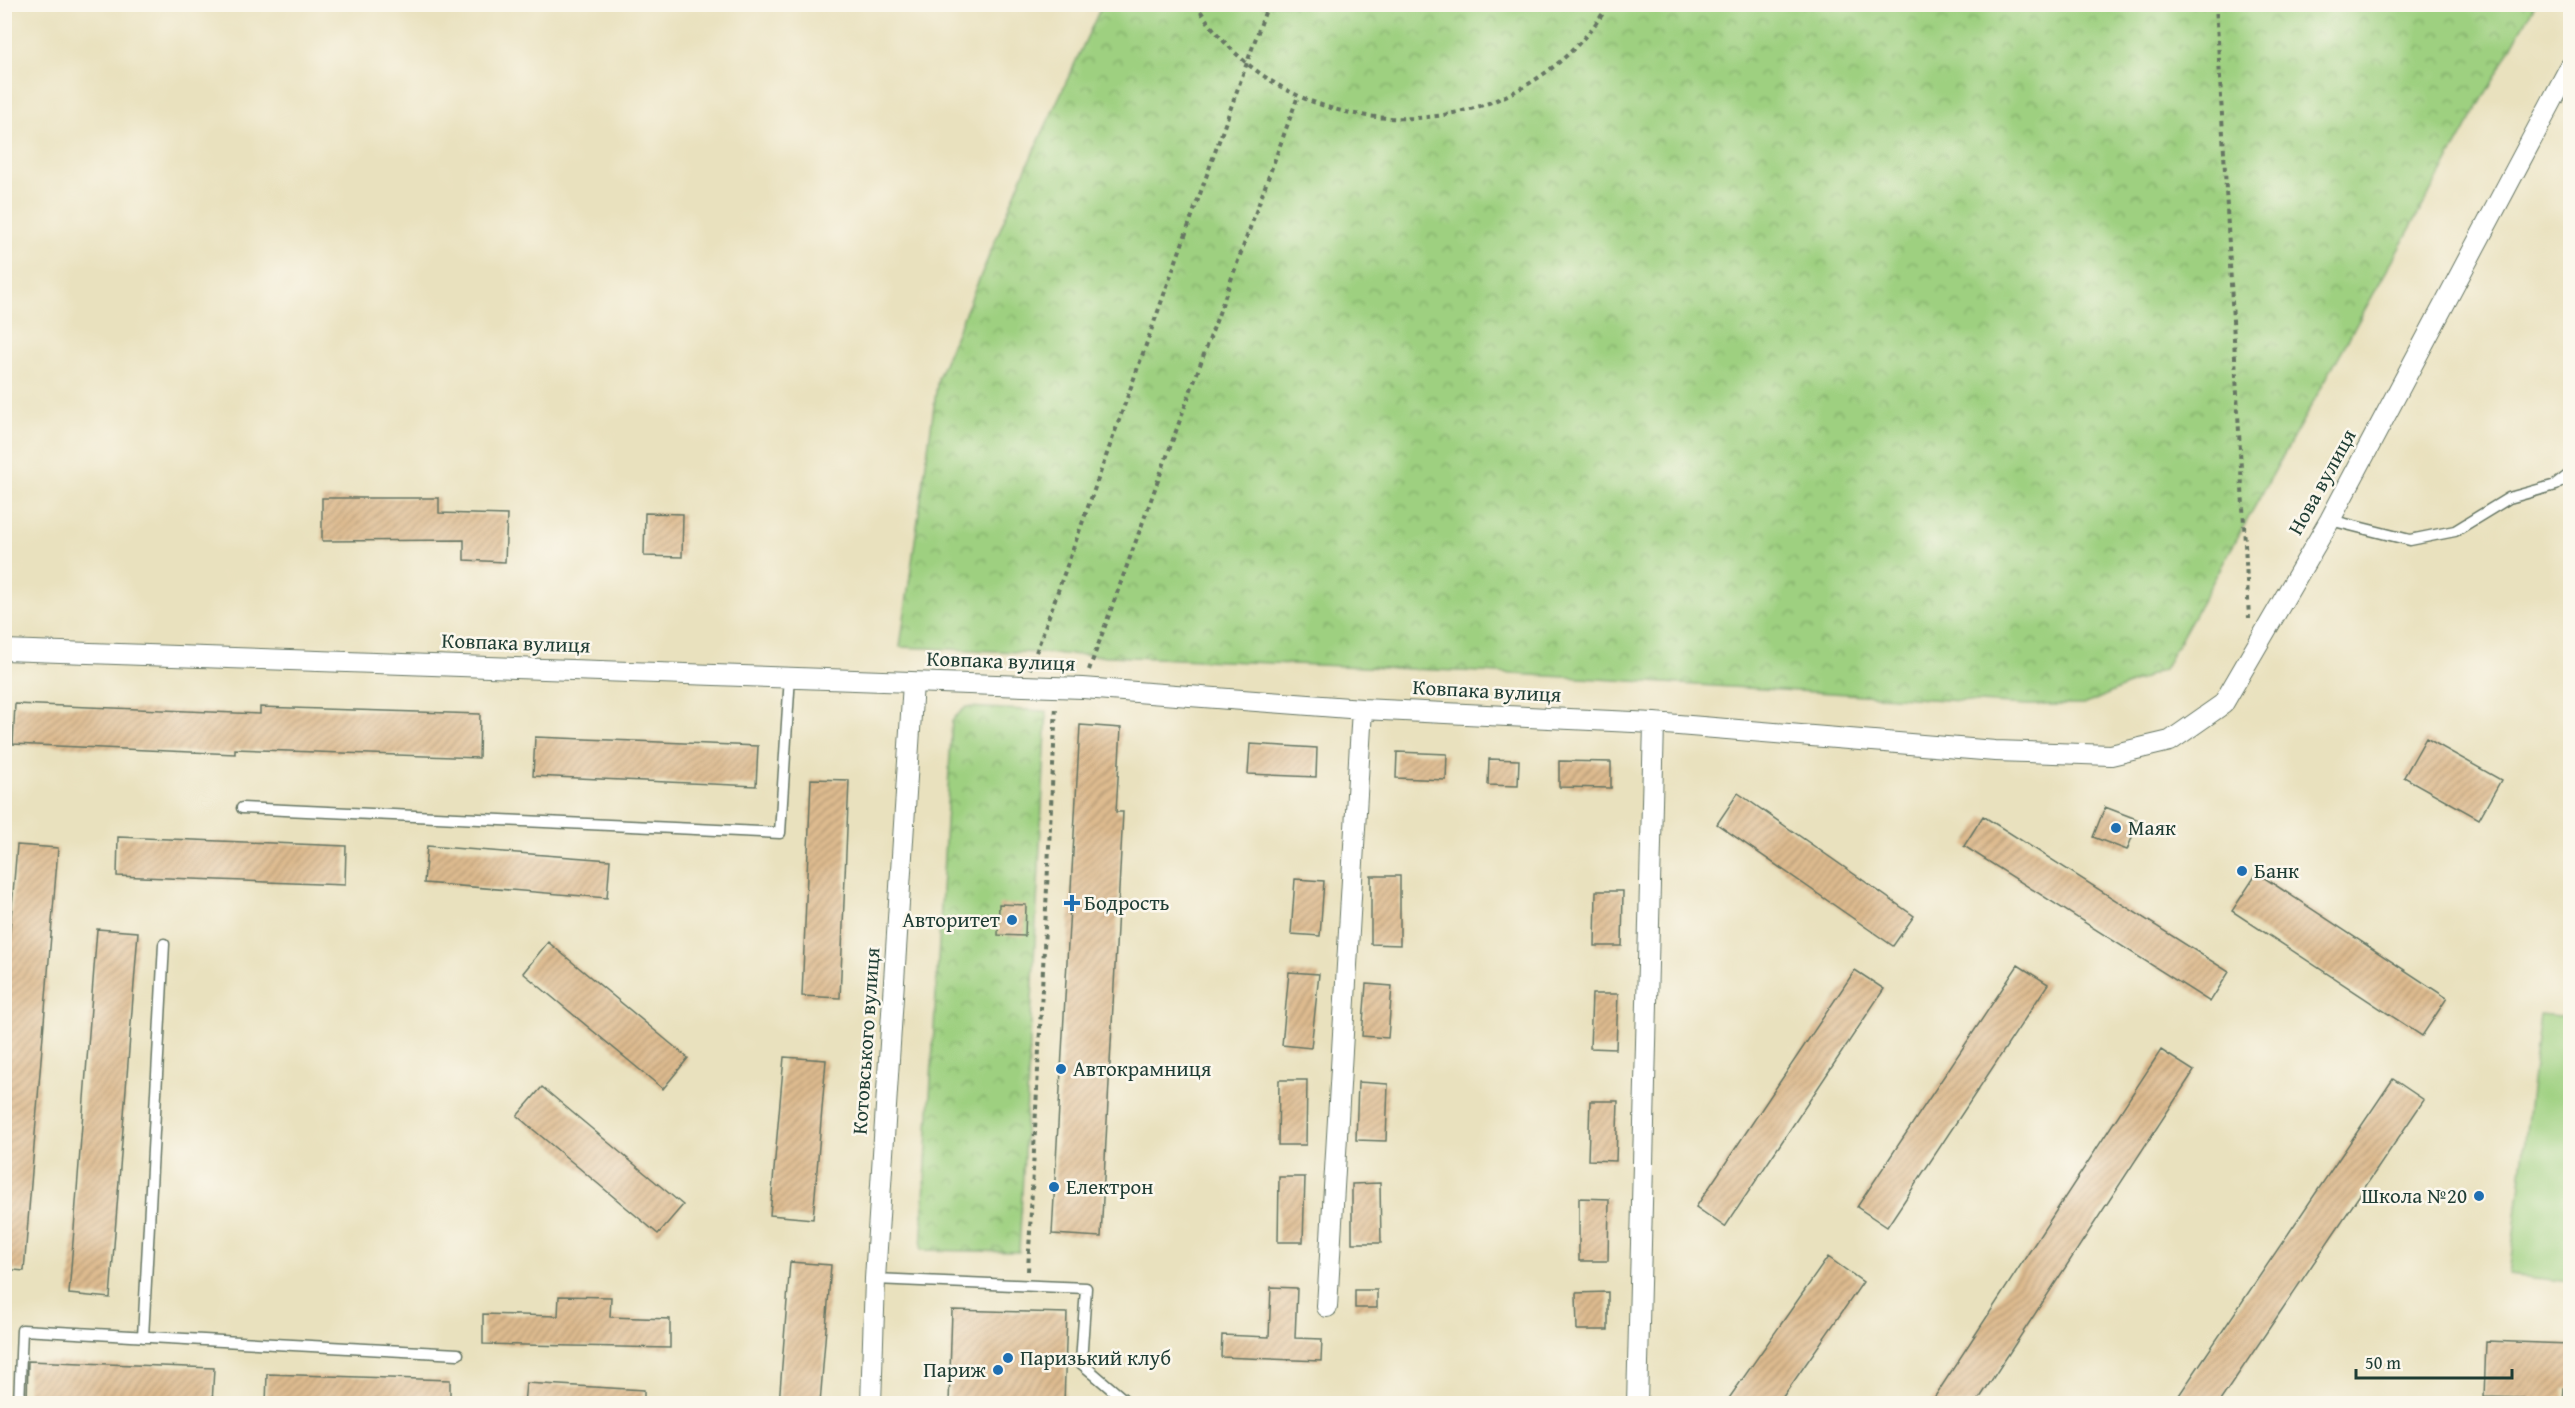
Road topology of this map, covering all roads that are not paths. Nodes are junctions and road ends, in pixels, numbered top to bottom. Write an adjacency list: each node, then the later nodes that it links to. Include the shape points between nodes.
1 (2571, 67): 3 (street, Нова вулиця)
2 (2571, 474): 3 (lane, via 2556,485 2509,498 2455,531 2410,540)
3 (2330, 520): 9 (street, Нова вулиця, via 2223,704 2170,741 2111,755)
4 (4, 650): 5 (street, Ковпака вулиця)
5 (790, 676): 6 (street, Ковпака вулиця); 10 (lane, via 780,833)
6 (913, 683): 7 (street, Ковпака вулиця, via 1083,688); 12 (street, Котовського вулиця)
7 (1362, 709): 8 (street, Ковпака вулиця); 13 (street)
8 (1654, 723): 9 (street, Ковпака вулиця); 19 (street)
9 (1995, 751)
10 (242, 808)
11 (164, 944): 14 (lane)
12 (875, 1279): 17 (street, Котовського вулиця); 18 (lane, via 1086,1288 1082,1363)
13 (1327, 1307)
14 (143, 1337): 15 (lane); 16 (lane, via 22,1330)
15 (458, 1354)
16 (19, 1404)
17 (871, 1404)
18 (1129, 1404)
19 (1637, 1404)

